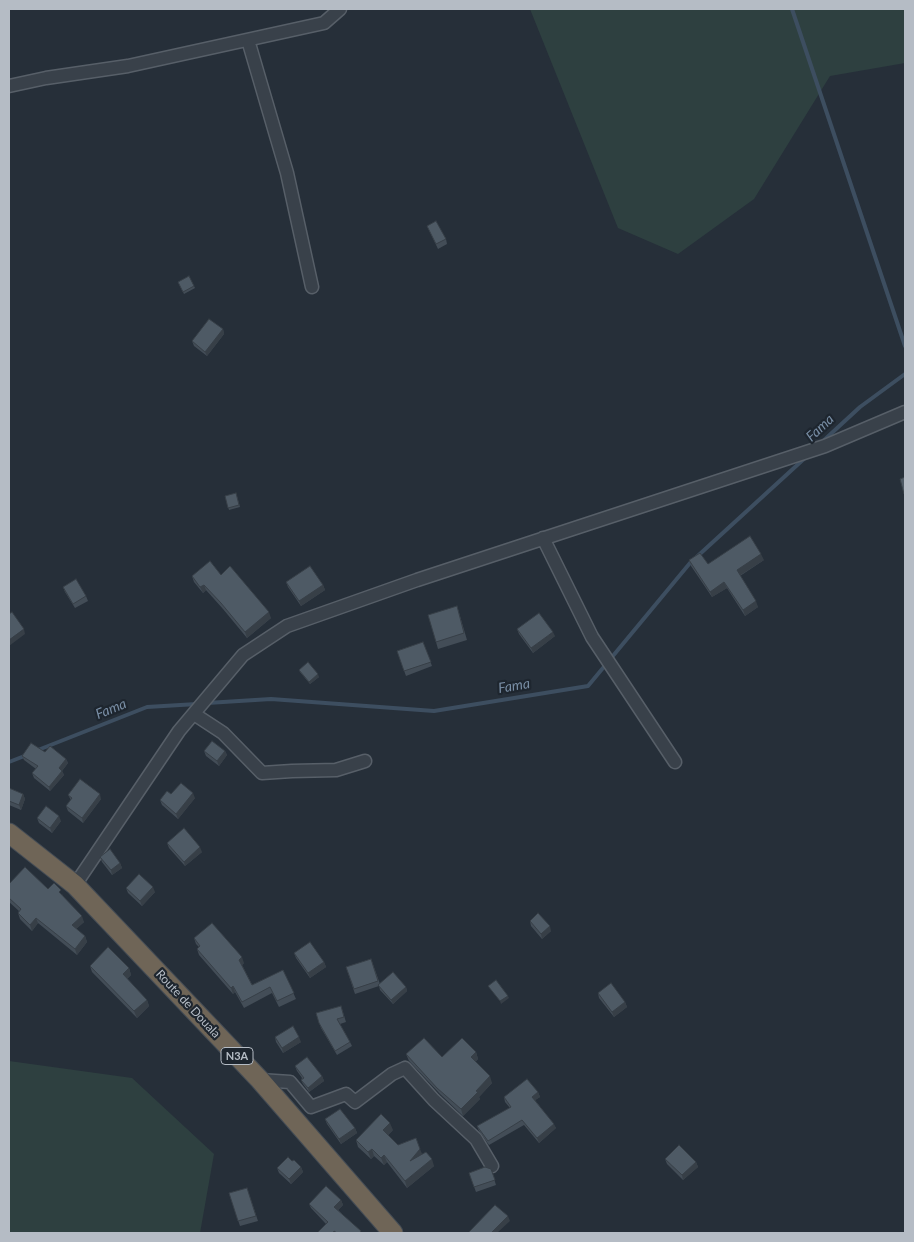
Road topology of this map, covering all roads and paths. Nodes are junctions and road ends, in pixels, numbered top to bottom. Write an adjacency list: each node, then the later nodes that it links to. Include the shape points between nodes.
1 (340, 9): 2 (street, via 324,23)
2 (248, 40): 3 (street, via 128,66); 4 (street, via 287,173)
3 (9, 86)
4 (312, 287)
5 (905, 412): 6 (street, via 824,446)
6 (543, 538): 7 (street, via 287,626 243,655); 9 (street, via 592,637)
7 (194, 714): 8 (street, via 222,733 262,774 336,770); 11 (street, via 179,731)
8 (365, 761)
9 (675, 762)
10 (9, 833): 11 (highway, Route de Douala / N3A)
11 (75, 885): 12 (highway, Route de Douala / N3A)
12 (260, 1080): 13 (street, via 290,1082 312,1106 346,1094 355,1102 392,1074 406,1068 434,1100 476,1139); 14 (highway, Route de Douala / N3A)
13 (492, 1166)
14 (393, 1233)

